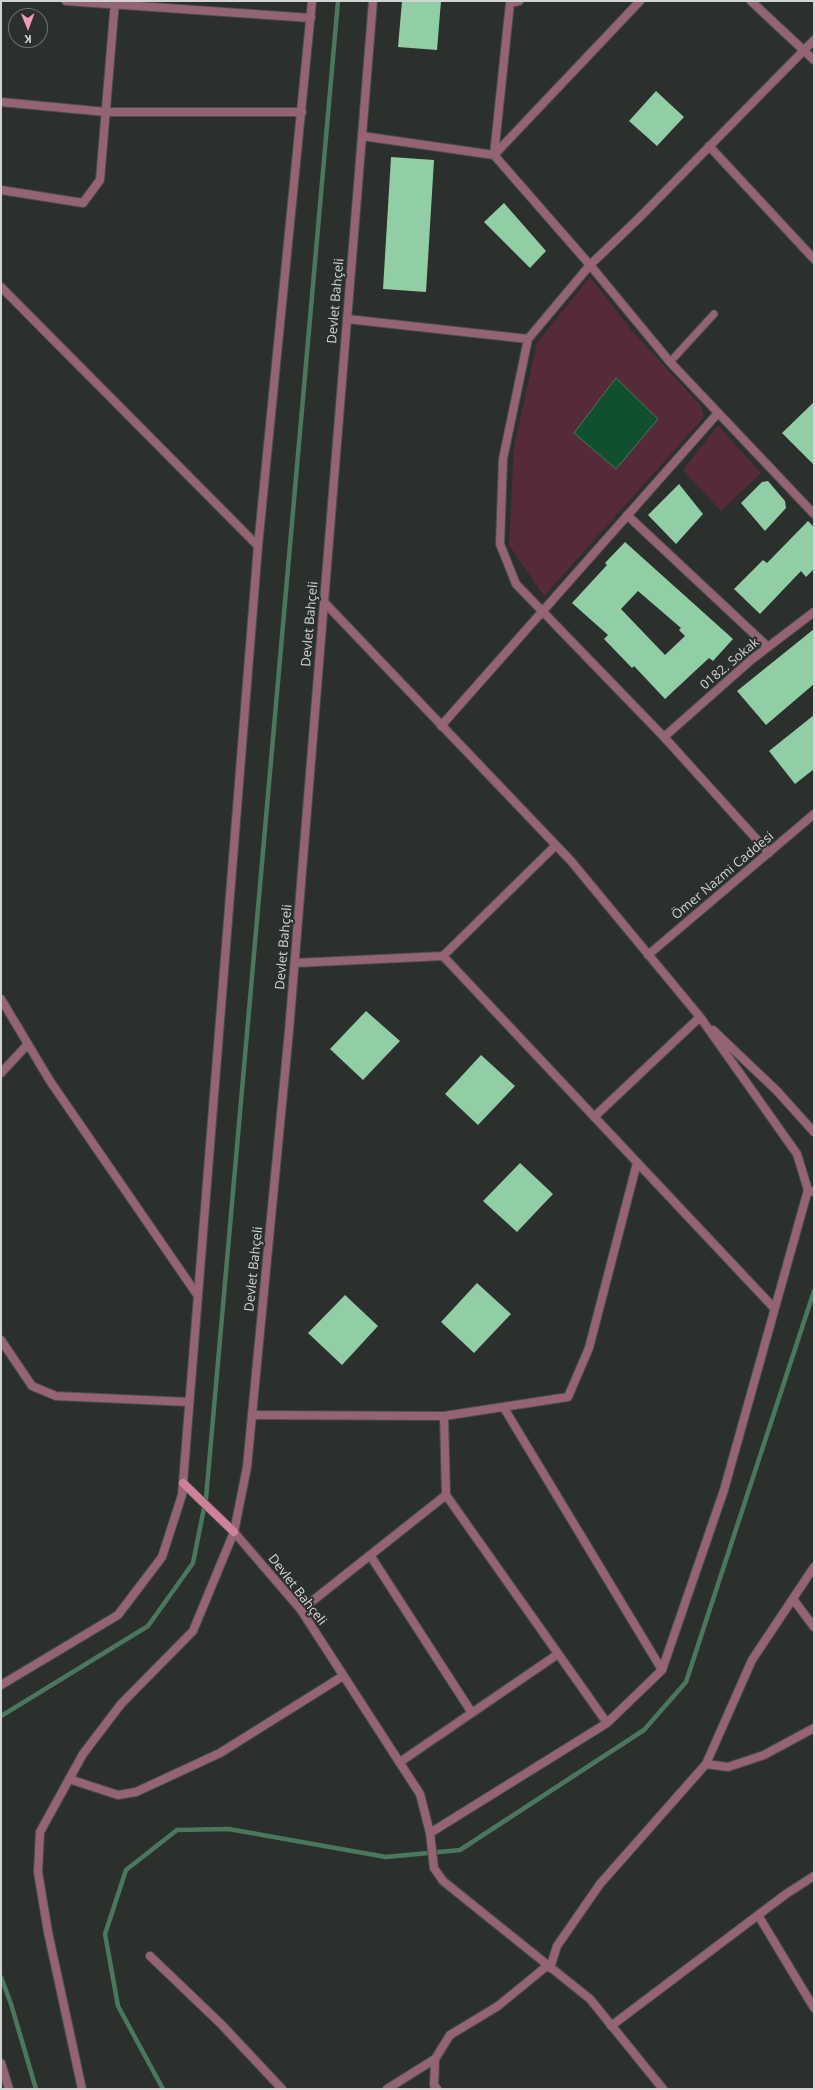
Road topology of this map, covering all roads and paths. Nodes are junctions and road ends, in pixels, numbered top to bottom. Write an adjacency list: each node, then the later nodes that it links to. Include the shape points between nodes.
1 (66, 1): 7 (street)
2 (312, 1): 8 (street)
3 (373, 1): 15 (street, Devlet Bahçeli)
4 (519, 1): 17 (street, via 510,3)
5 (640, 1): 17 (street)
6 (751, 1): 10 (street)
7 (115, 3): 8 (street); 13 (street)
8 (310, 18): 14 (street)
9 (814, 40): 10 (street)
10 (803, 49): 11 (street); 16 (street)
11 (814, 60)
12 (1, 102): 13 (street)
13 (106, 112): 14 (street); 18 (street, via 100,180 83,203)
14 (302, 112): 29 (street)
15 (362, 136): 17 (street); 23 (street, Devlet Bahçeli)
16 (709, 146): 19 (street); 20 (street)
17 (494, 155): 20 (street)
18 (1, 190)
19 (814, 259)
20 (590, 265): 24 (street); 25 (street)
21 (1, 286): 29 (street)
22 (714, 314): 25 (lane)
23 (347, 319): 24 (street); 30 (street, Devlet Bahçeli)
24 (528, 339): 31 (street, via 503,459 500,544 516,584)
25 (670, 362): 26 (street)
26 (718, 413): 27 (street); 28 (street)
27 (814, 514)
28 (627, 515): 31 (street); 33 (street)
29 (258, 546): 50 (street)
30 (324, 602): 34 (street); 41 (street, Devlet Bahçeli)
31 (542, 611): 34 (street); 35 (street)
32 (814, 612): 33 (street, 0182. Sokak)
33 (768, 647): 35 (street, 0182. Sokak)
34 (441, 726): 37 (street)
35 (664, 737): 38 (street)
36 (814, 814): 38 (street, Ömer Nazmi Caddesi)
37 (556, 845): 39 (street); 40 (street)
38 (769, 852): 39 (street, Ömer Nazmi Caddesi)
39 (648, 955): 43 (street)
40 (443, 956): 41 (street); 46 (street)
41 (295, 963): 55 (street, Devlet Bahçeli)
42 (1, 999): 44 (street)
43 (700, 1017): 46 (street); 47 (street, via 777,1091); 49 (street, via 797,1154)
44 (28, 1044): 45 (street); 50 (street, via 50,1081)
45 (1, 1073)
46 (594, 1117): 48 (street)
47 (814, 1132)
48 (637, 1163): 51 (street); 54 (street, via 588,1348 568,1397)
49 (811, 1191): 51 (street)
50 (198, 1296): 53 (street)
51 (774, 1308): 66 (street, via 724,1490)
52 (1, 1340): 53 (street, via 32,1386 56,1396)
53 (189, 1402): 57 (street)
54 (504, 1408): 56 (street); 66 (street)
55 (252, 1415): 56 (street); 59 (street, Devlet Bahçeli, via 247,1467)
56 (444, 1416): 58 (street)
57 (183, 1482): 59 (main road); 68 (street, via 182,1495 162,1557 118,1614)
58 (446, 1495): 60 (street); 65 (street)
59 (234, 1532): 63 (street, Devlet Bahçeli); 74 (street, via 193,1631 121,1704 83,1754)
60 (370, 1555): 63 (street); 69 (street)
61 (814, 1567): 62 (street)
62 (793, 1599): 64 (street); 73 (street, via 752,1660)
63 (301, 1610): 67 (street, Devlet Bahçeli)
64 (814, 1627)
65 (558, 1654): 69 (street); 70 (street)
66 (662, 1670): 70 (street)
67 (343, 1676): 72 (street, Devlet Bahçeli); 74 (street, via 220,1753 136,1792 118,1795)
68 (1, 1685)
69 (472, 1713): 72 (street)
70 (607, 1722): 75 (street)
71 (814, 1728): 73 (street, via 764,1755 728,1767)
72 (400, 1762): 75 (street, Devlet Bahçeli, via 420,1794)
73 (706, 1764): 79 (street, via 600,1884 557,1946)
74 (69, 1779): 86 (street, via 40,1832 38,1872)
75 (430, 1833): 79 (street, Devlet Bahçeli, via 434,1868 443,1881)
76 (814, 1876): 77 (street)
77 (758, 1915): 80 (street); 82 (street)
78 (150, 1956): 87 (street, via 221,2024)
79 (549, 1966): 82 (street, via 590,1999); 83 (street, via 498,2006 450,2035)
80 (811, 1996): 81 (street)
81 (814, 2008)
82 (612, 2026): 90 (street)
83 (435, 2059): 88 (street); 89 (street, via 434,2085)
84 (1, 2063): 85 (street)
85 (9, 2089)
86 (82, 2089)
87 (282, 2089)
88 (387, 2089)
89 (437, 2089)
90 (663, 2089)

